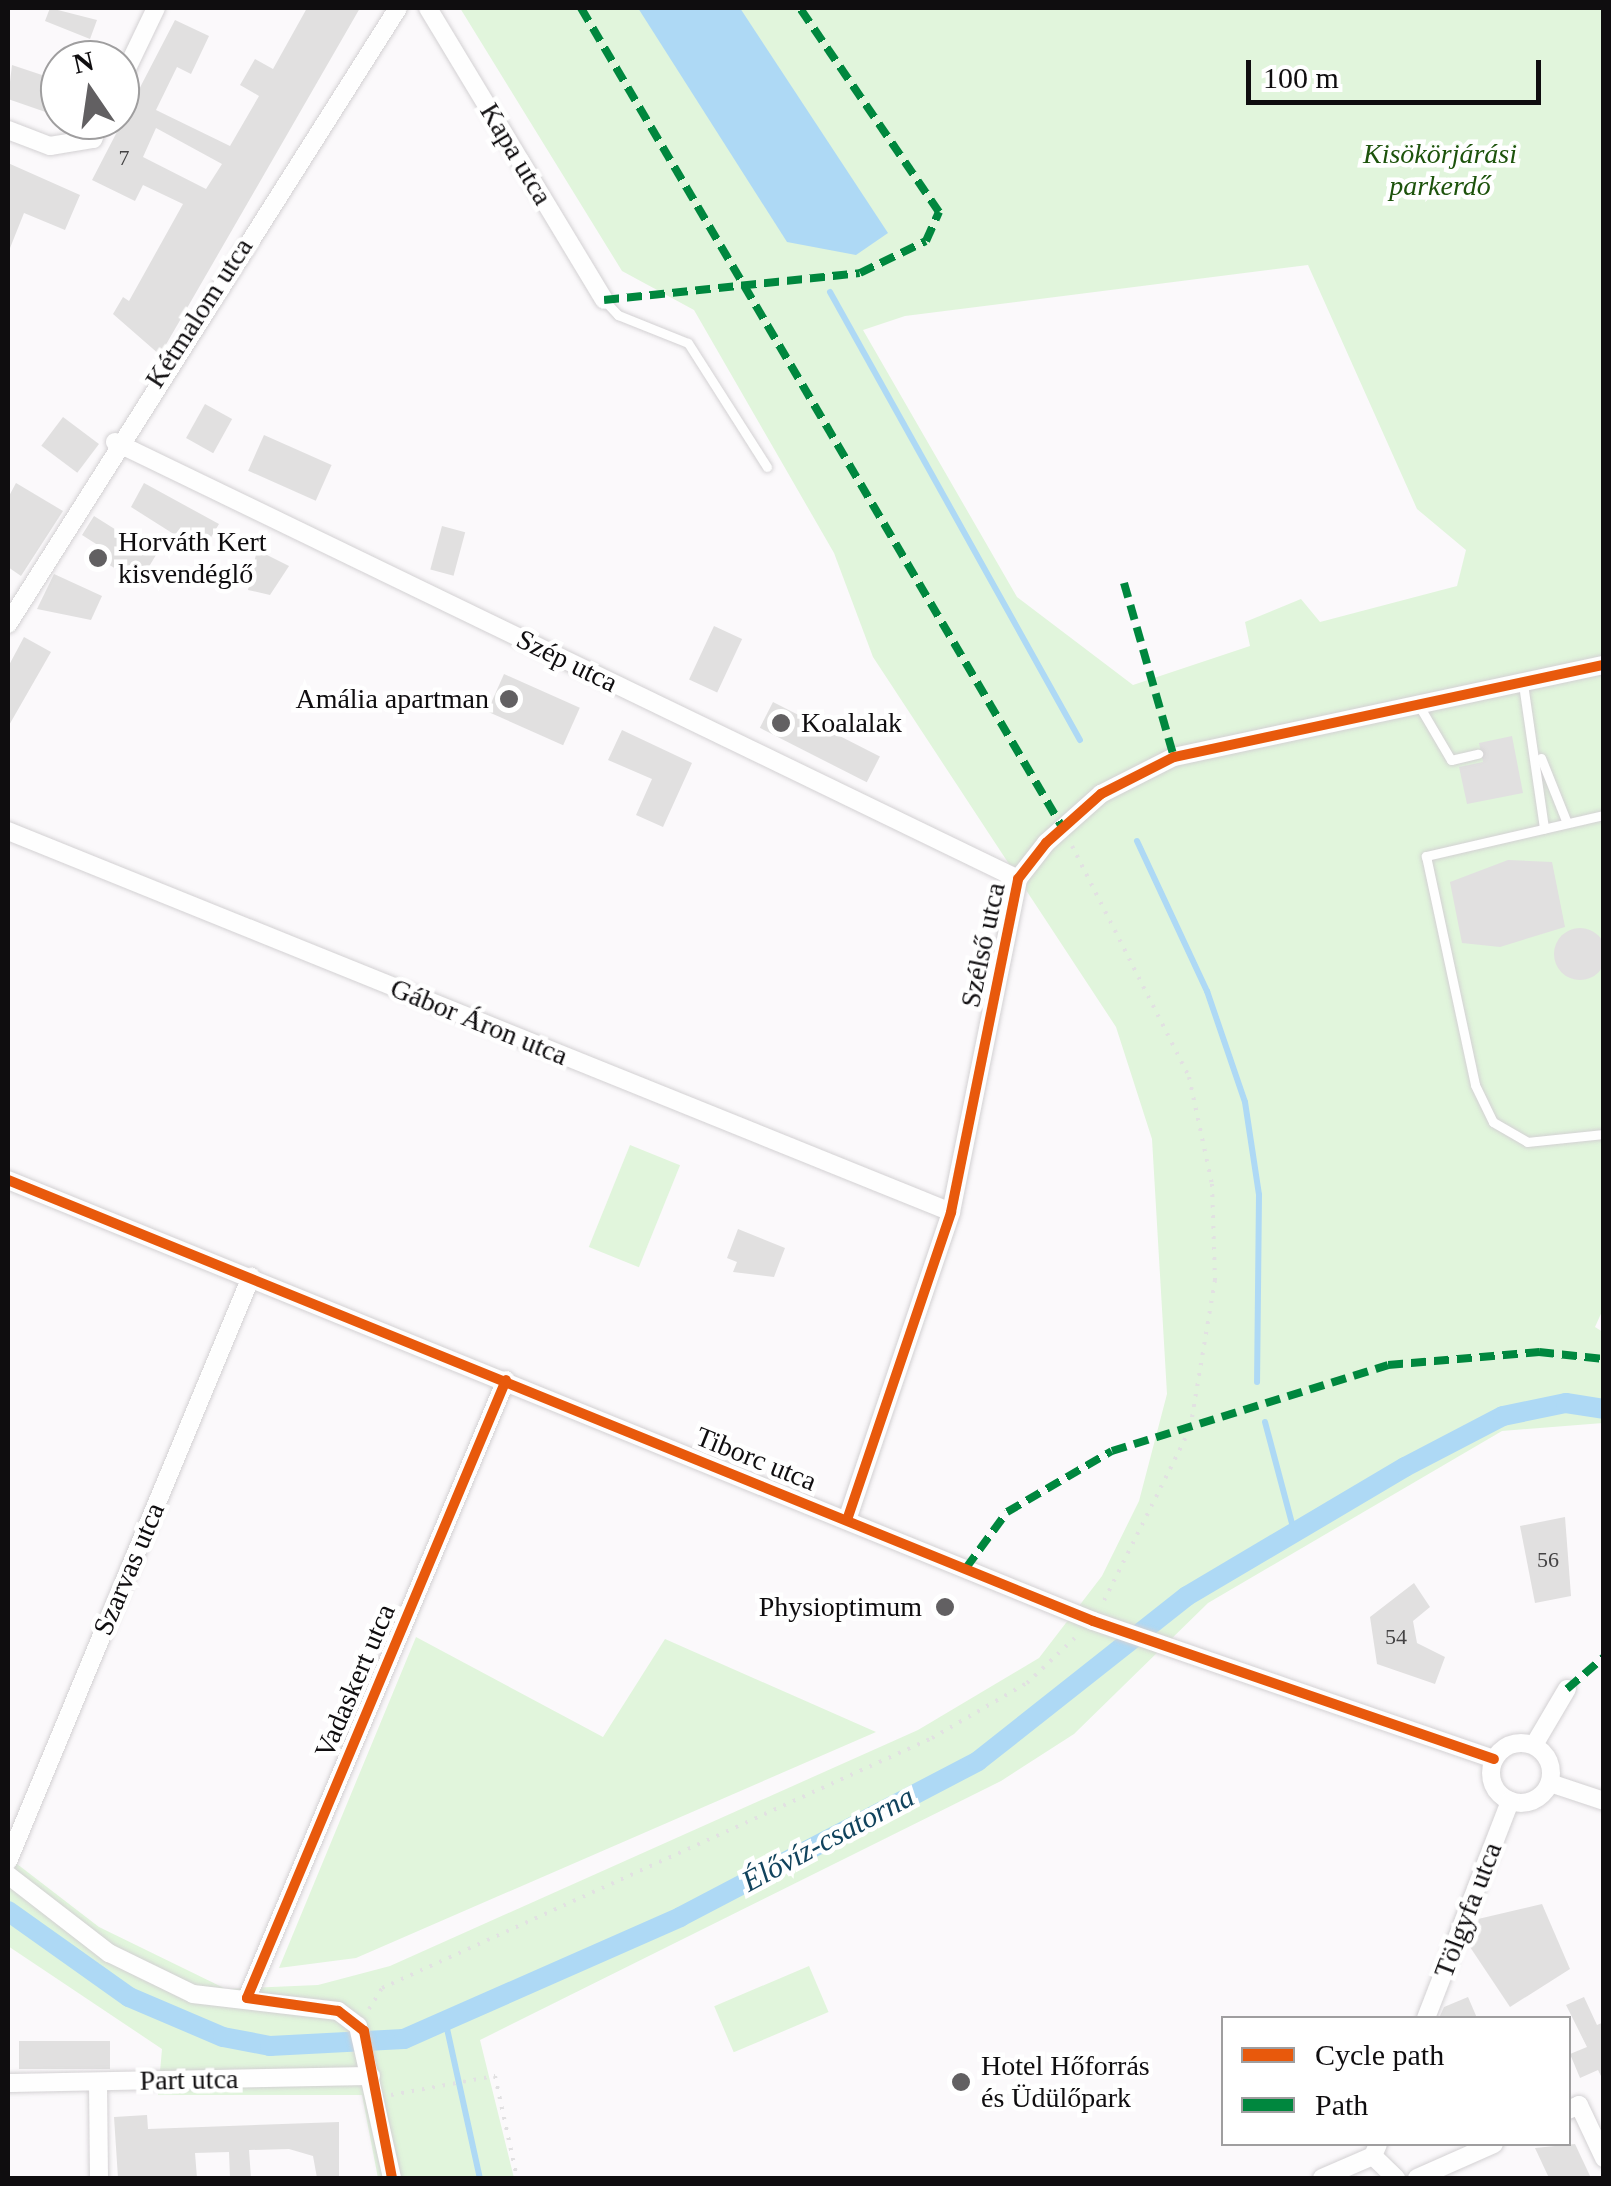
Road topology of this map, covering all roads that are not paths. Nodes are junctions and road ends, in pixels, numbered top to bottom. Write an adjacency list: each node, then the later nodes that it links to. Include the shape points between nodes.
1 (156, 8): 4 (street)
2 (398, 8): 8 (street, Kétmalom utca)
3 (428, 8): 7 (street, Kapa utca)
4 (140, 41)
5 (8, 130): 6 (street, via 50,146)
6 (87, 140)
7 (604, 300): 9 (lane, via 618,315 688,343)
8 (115, 442): 10 (street, Kétmalom utca); 20 (street, Szép utca)
9 (767, 467)
10 (8, 624)
11 (1604, 664): 12 (street, Szélső utca)
12 (1522, 681): 13 (street, Szélső utca); 14 (lane)
13 (1417, 702): 15 (lane, via 1451,760); 20 (street, Szélső utca, via 1174,756 1101,794)
14 (1536, 746): 17 (lane); 18 (lane)
15 (1478, 754)
16 (1604, 816): 17 (lane)
17 (1567, 823): 18 (lane)
18 (1544, 828): 21 (lane, via 1426,856 1475,1085 1493,1122 1528,1142)
19 (8, 831): 23 (street, Gábor Áron utca)
20 (1018, 879): 23 (street, Szélső utca)
21 (1604, 1134)
22 (9, 1186): 24 (street, Tiborc utca)
23 (950, 1212): 26 (street, Szélső utca)
24 (251, 1278): 25 (street, Tiborc utca); 33 (street, Szarvas utca)
25 (506, 1380): 26 (street, Tiborc utca); 35 (street, Vadaskert utca)
26 (847, 1520): 29 (street, Tiborc utca, via 1102,1624)
27 (1567, 1689): 28 (street)
28 (1534, 1745): 29 (street, via 1506,1746); 30 (street, via 1552,1768)
29 (1494, 1759): 31 (street, via 1493,1784)
30 (1550, 1784): 31 (street, via 1532,1801); 32 (street)
31 (1510, 1801): 36 (street, Tölgyfa utca)
32 (1604, 1802)
33 (8, 1861)
34 (8, 1875): 35 (street, via 109,1953 193,1994)
35 (247, 1998): 37 (street, via 338,2011 361,2028)
36 (1427, 2016)
37 (370, 2076): 38 (street, Part utca); 45 (street)
38 (98, 2082): 39 (street, Part utca); 44 (street)
39 (8, 2083)
40 (1574, 2108): 43 (street)
41 (1489, 2146): 48 (street)
42 (1375, 2150): 46 (street); 47 (street)
43 (1604, 2158)
44 (99, 2178)
45 (392, 2178)
46 (1322, 2178)
47 (1396, 2178)
48 (1416, 2178)

